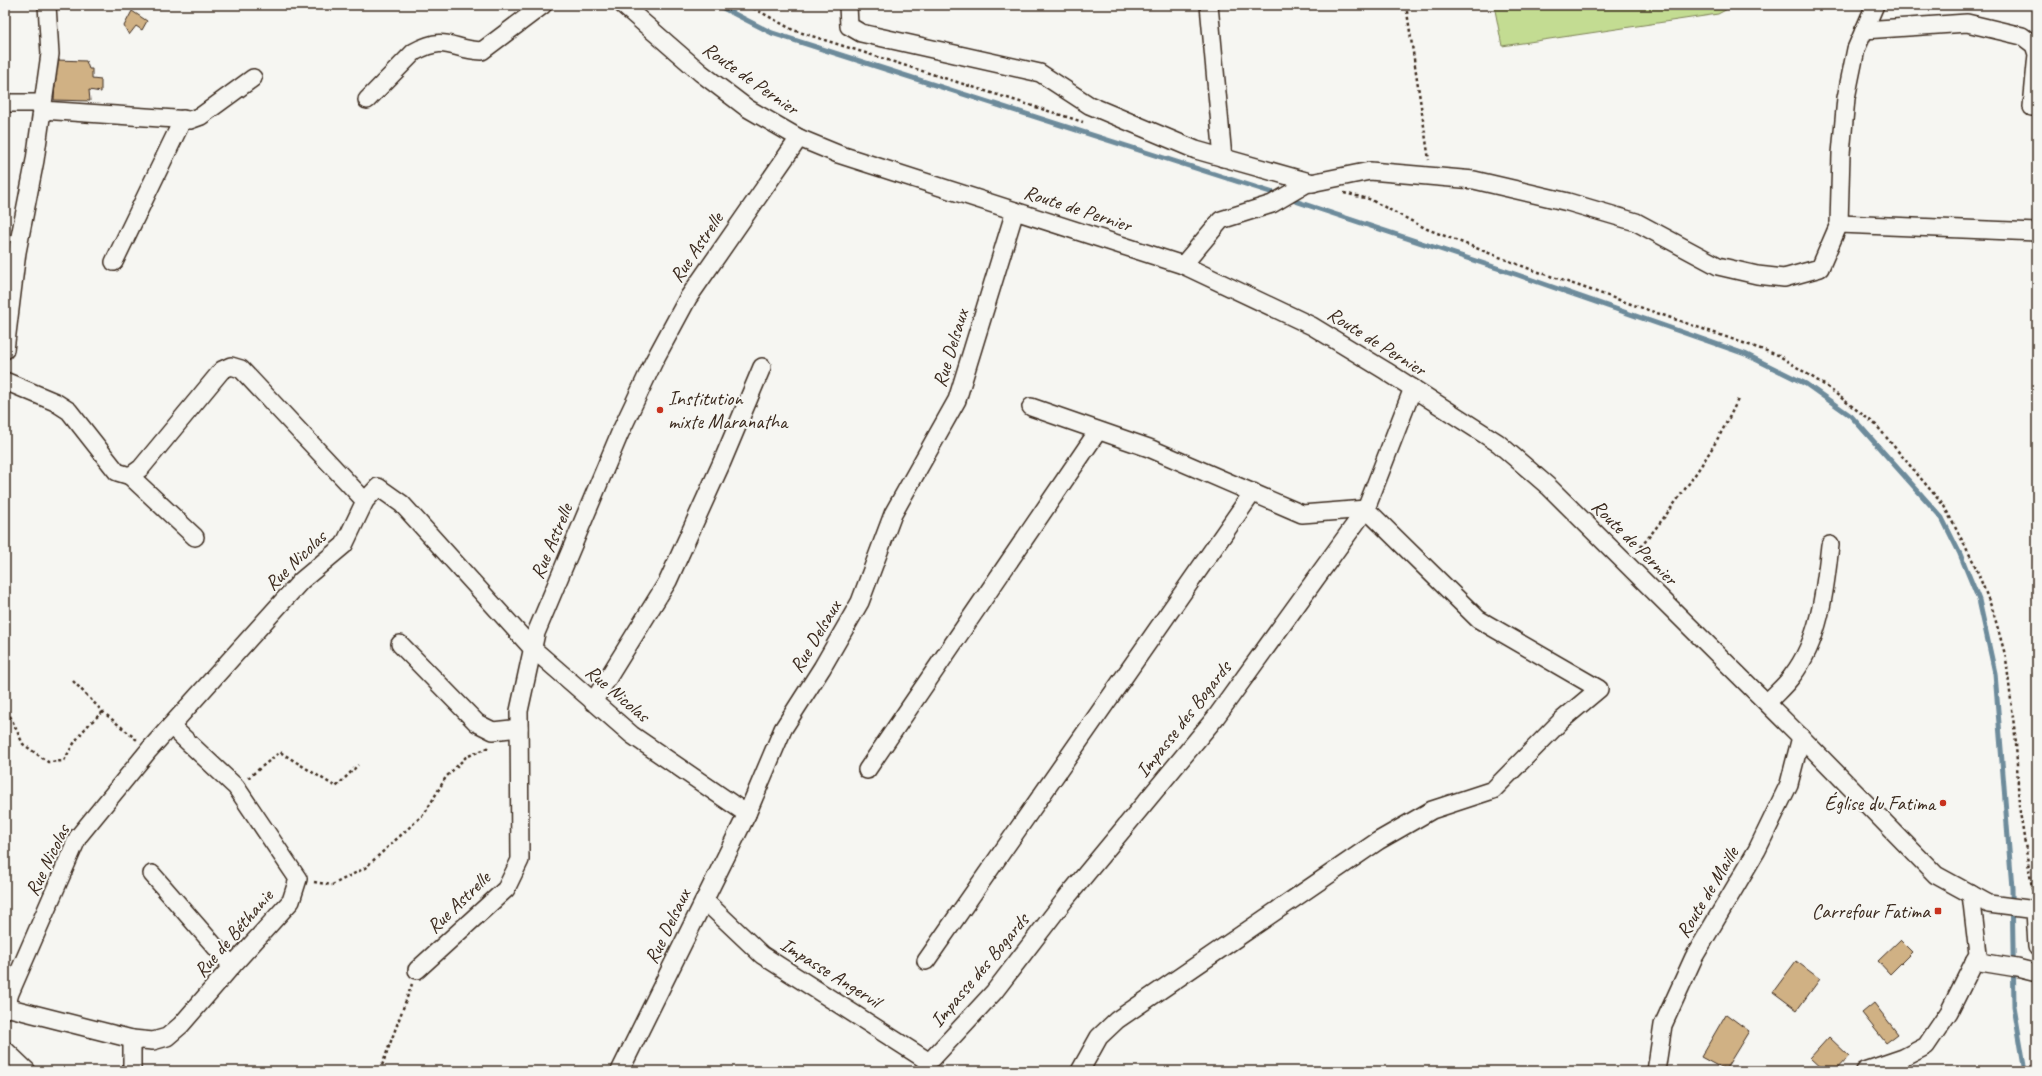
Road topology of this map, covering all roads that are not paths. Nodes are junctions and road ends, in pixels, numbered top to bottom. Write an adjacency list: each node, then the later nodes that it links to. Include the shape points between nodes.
1 (47, 5): 11 (street, via 50,54)
2 (543, 5): 9 (street, via 482,51 471,51 439,42 414,52)
3 (623, 5): 14 (street, Route de Pernier, via 701,73 741,103)
4 (848, 5): 15 (street, via 849,26 861,33 1040,73 1108,114 1196,150)
5 (1209, 5): 15 (street)
6 (1875, 5): 7 (street)
7 (1864, 30): 12 (street, via 1967,23 2022,36 2034,44 2036,54); 18 (street, via 1856,49 1846,98)
8 (253, 78): 13 (street, via 201,116)
9 (367, 100)
10 (5, 103): 11 (street)
11 (42, 106): 13 (street); 20 (street, via 35,160)
12 (2032, 107)
13 (183, 120): 21 (street)
14 (799, 138): 17 (street, Route de Pernier, via 838,154); 36 (street, Rue Astrelle, via 688,298 654,361 589,505)
15 (1224, 158): 16 (street)
16 (1310, 183): 18 (street, via 1370,171 1481,182 1568,202 1636,222 1718,266 1784,278 1820,268); 22 (street, via 1272,204 1221,220)
17 (1015, 211): 22 (street, Route de Pernier); 43 (street, Rue Delsaux, via 957,400 893,514 860,602 783,729)
18 (1839, 224): 19 (street)
19 (2037, 232)
20 (11, 251): 23 (street)
21 (114, 262)
22 (1183, 265): 26 (street, Route de Pernier, via 1312,326)
23 (5, 350)
24 (762, 367): 37 (street, via 668,581)
25 (5, 381): 29 (street, via 55,402 69,411 117,472)
26 (1413, 388): 32 (street, Impasse des Bogards); 38 (street, Route de Pernier, via 1498,443 1549,487)
27 (1031, 407): 28 (street)
28 (1098, 431): 30 (street, via 1149,448); 42 (street)
29 (130, 476): 31 (street, via 141,468 222,370 231,366 241,369); 33 (street)
30 (1254, 492): 32 (street, via 1302,514); 48 (street)
31 (365, 501): 36 (street, Rue Nicolas, via 378,486 402,504); 39 (street, Rue Nicolas, via 344,545 301,581)
32 (1366, 509): 55 (street, Impasse des Bogards, via 1216,717 1067,897 994,992); 60 (street, via 1478,619 1599,689 1562,720 1493,790 1432,810 1378,841 1117,1020 1099,1036)
33 (195, 537)
34 (1830, 545): 38 (street, via 1820,613 1810,647 1792,676)
35 (400, 644): 40 (street, via 477,723 493,731)
36 (532, 648): 37 (street, Rue Nicolas); 40 (street, Rue Astrelle, via 519,711)
37 (593, 702): 43 (street, Rue Nicolas, via 632,735)
38 (1767, 703): 41 (street, Route de Pernier)
39 (171, 726): 50 (street, Rue de Béthanie, via 236,787 298,879 291,901); 53 (street, Rue Nicolas, via 78,838 10,993)
40 (519, 728): 51 (street, Rue Astrelle, via 520,860 506,889)
41 (1801, 737): 45 (street, Route de Pernier, via 1936,875); 61 (street, Route de Maille, via 1789,784 1757,850 1694,957 1663,1025)
42 (867, 770)
43 (747, 814): 46 (street, Rue Delsaux)
44 (152, 874): 50 (street)
45 (1971, 894): 47 (street, Route de Pernier, via 1989,904 2031,910); 49 (street, via 1978,954)
46 (704, 900): 55 (street, Impasse Angervil, via 762,955 923,1058 933,1058); 59 (street, Rue Delsaux)
47 (2037, 946)
48 (926, 961)
49 (1974, 961): 52 (street); 62 (street, via 1949,1012 1926,1046 1903,1058)
50 (232, 966): 54 (street, Rue de Béthanie, via 181,1025 167,1036 153,1041)
51 (417, 970)
52 (2037, 973)
53 (6, 1008): 54 (street, Rue de Béthanie)
54 (132, 1039): 58 (street)
55 (942, 1048)
56 (5, 1050): 57 (street)
57 (27, 1071)
58 (132, 1071)
59 (620, 1071)
60 (1080, 1071)
61 (1656, 1071)
62 (1865, 1071)

